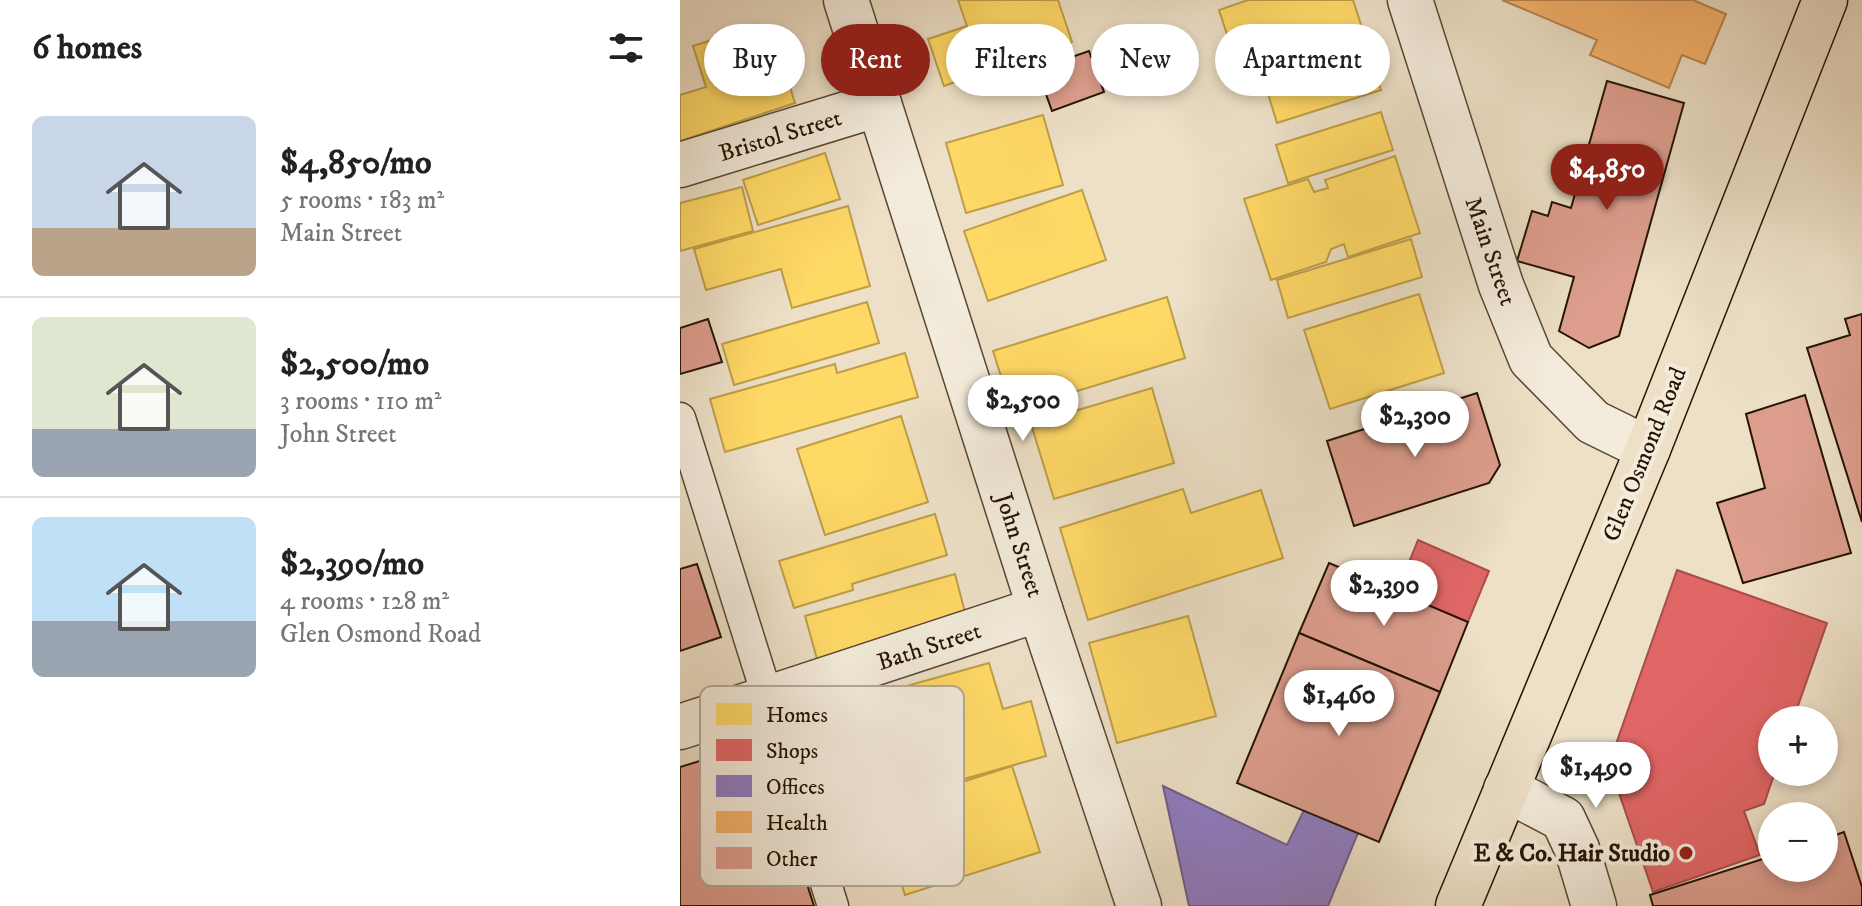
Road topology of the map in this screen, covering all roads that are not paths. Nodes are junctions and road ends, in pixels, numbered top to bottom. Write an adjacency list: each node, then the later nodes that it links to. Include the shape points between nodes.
1 (846, 0): 4 (street, John Street)
2 (1410, 0): 7 (street, Main Street, via 1501,285 1531,359 1593,422)
3 (1825, 0): 7 (highway, Glen Osmond Road)
4 (879, 104): 5 (street, Bristol Street); 8 (street, John Street)
5 (680, 165)
6 (683, 435): 9 (lane)
7 (1648, 449): 13 (highway, Glen Osmond Road)
8 (1040, 609): 10 (street, Bath Street); 16 (street, John Street)
9 (764, 686)
10 (805, 686)
11 (700, 720): 12 (street, Bath Street)
12 (680, 727)
13 (1506, 789): 17 (highway, Glen Osmond Road); 18 (street, via 1563,819)
14 (827, 886): 15 (lane)
15 (833, 906)
16 (1139, 906)
17 (1458, 906)
18 (1594, 906)

